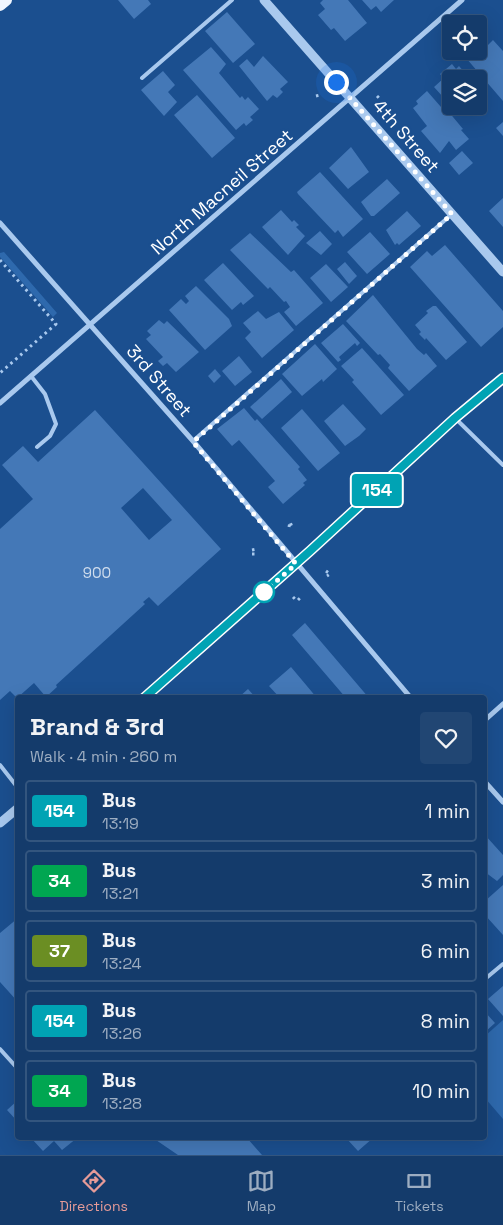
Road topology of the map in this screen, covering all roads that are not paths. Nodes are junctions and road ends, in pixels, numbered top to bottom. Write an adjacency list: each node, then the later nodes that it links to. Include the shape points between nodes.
1 (6, 0): 5 (main road)
2 (232, 0): 6 (lane)
3 (264, 0): 7 (street, 4th Street)
4 (462, 0): 7 (street, North Macneil Street)
5 (0, 5)
6 (142, 78)
7 (350, 98): 8 (street, 4th Street); 11 (street, North Macneil Street)
8 (452, 214): 10 (street, 4th Street); 16 (lane)
9 (0, 223): 11 (street, 3rd Street)
10 (503, 272)
11 (90, 325): 12 (street, North Macneil Street); 16 (street, 3rd Street)
12 (31, 376): 14 (street, North Macneil Street); 17 (lane, via 45,394 56,424 50,436)
13 (503, 378): 15 (street)
14 (0, 403)
15 (455, 418): 18 (lane); 19 (street)
16 (193, 442): 19 (street, 3rd Street)
17 (37, 447)
18 (503, 465)
19 (296, 564): 20 (street); 21 (street, 3rd Street)
20 (147, 695)
21 (408, 695)
22 (503, 704): 23 (street)
23 (487, 718)
24 (0, 765): 25 (lane)
25 (15, 784)
26 (487, 784): 27 (street)
27 (503, 802)
28 (15, 810): 29 (street)
29 (0, 823)
30 (503, 964): 31 (lane)
31 (487, 977)
32 (0, 1049): 33 (lane)
33 (15, 1066)

